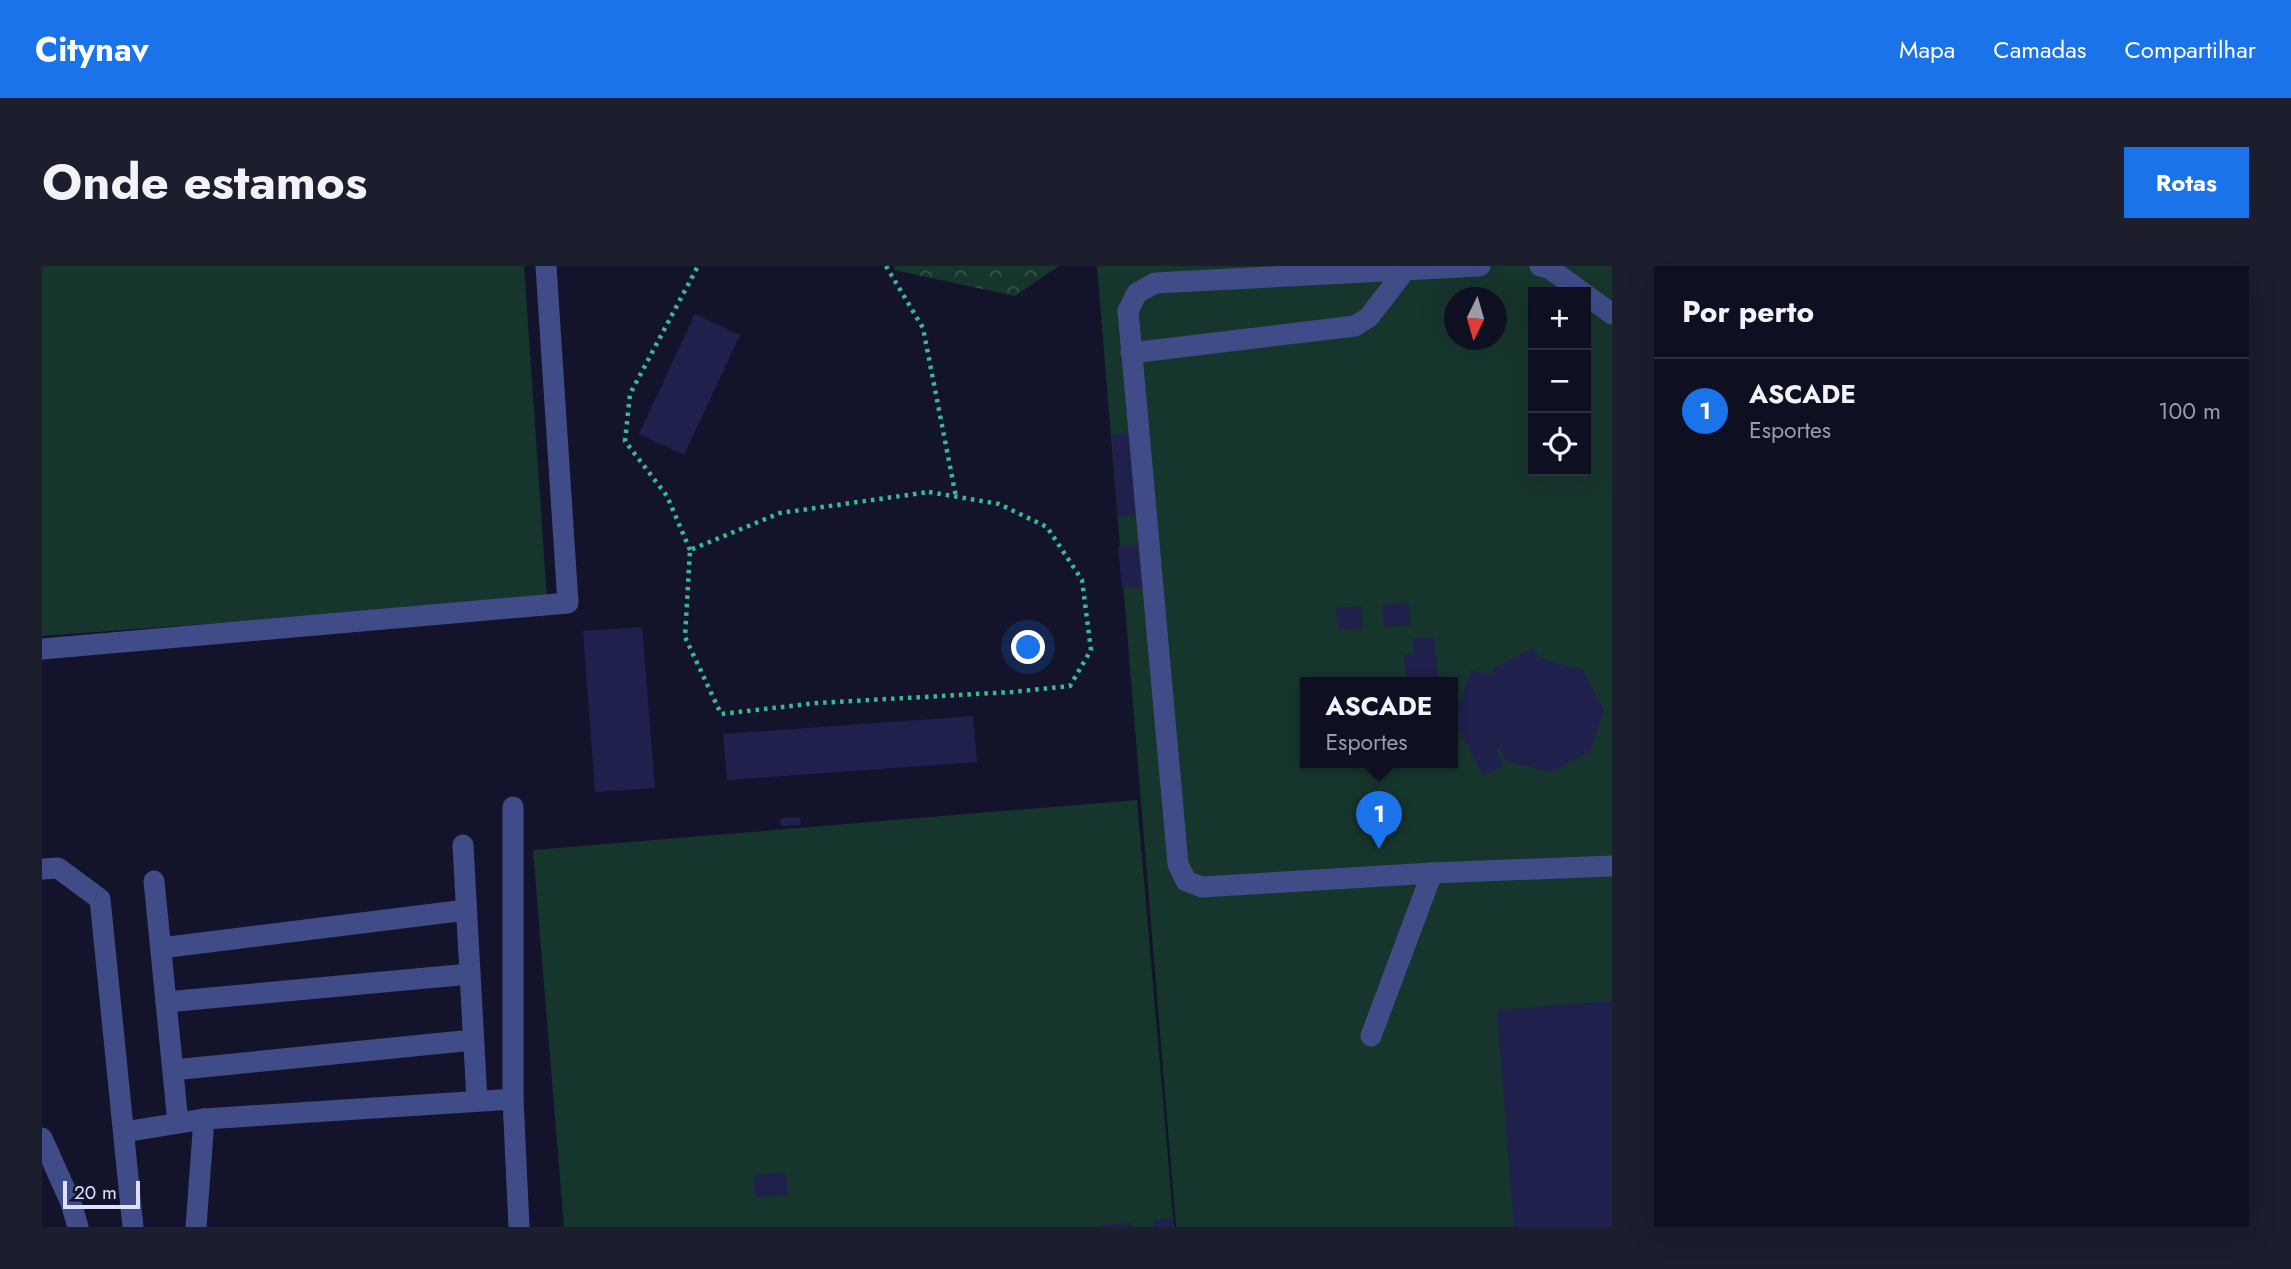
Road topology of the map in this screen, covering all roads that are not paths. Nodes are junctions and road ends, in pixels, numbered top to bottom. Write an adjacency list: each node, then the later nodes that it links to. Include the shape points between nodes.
1 (546, 266): 9 (street, via 568,603)
2 (1480, 266): 4 (street)
3 (1540, 266): 5 (street)
4 (1405, 270): 8 (street, via 1369,317 1355,326); 8 (street, via 1155,283 1137,293 1128,311)
5 (1575, 287)
6 (1591, 299): 7 (street)
7 (1612, 314)
8 (1131, 353): 14 (street, via 1178,863 1186,881 1202,887)
9 (42, 649)
10 (513, 807): 23 (street)
11 (463, 845): 16 (street)
12 (1611, 867): 14 (street)
13 (42, 869): 27 (street, via 58,868 100,898)
14 (1432, 873): 20 (street)
15 (154, 881): 17 (street)
16 (466, 910): 17 (street); 18 (street)
17 (161, 947): 19 (street)
18 (470, 974): 19 (street); 21 (street)
19 (166, 1002): 22 (street)
20 (1371, 1036)
21 (473, 1040): 22 (street); 24 (street)
22 (173, 1070): 26 (street)
23 (513, 1099): 24 (street); 32 (street)
24 (477, 1101): 25 (street)
25 (204, 1119): 26 (street); 31 (street)
26 (178, 1123): 27 (street)
27 (124, 1132): 30 (street)
28 (42, 1138): 29 (street)
29 (78, 1227)
30 (133, 1227)
31 (196, 1227)
32 (519, 1227)

